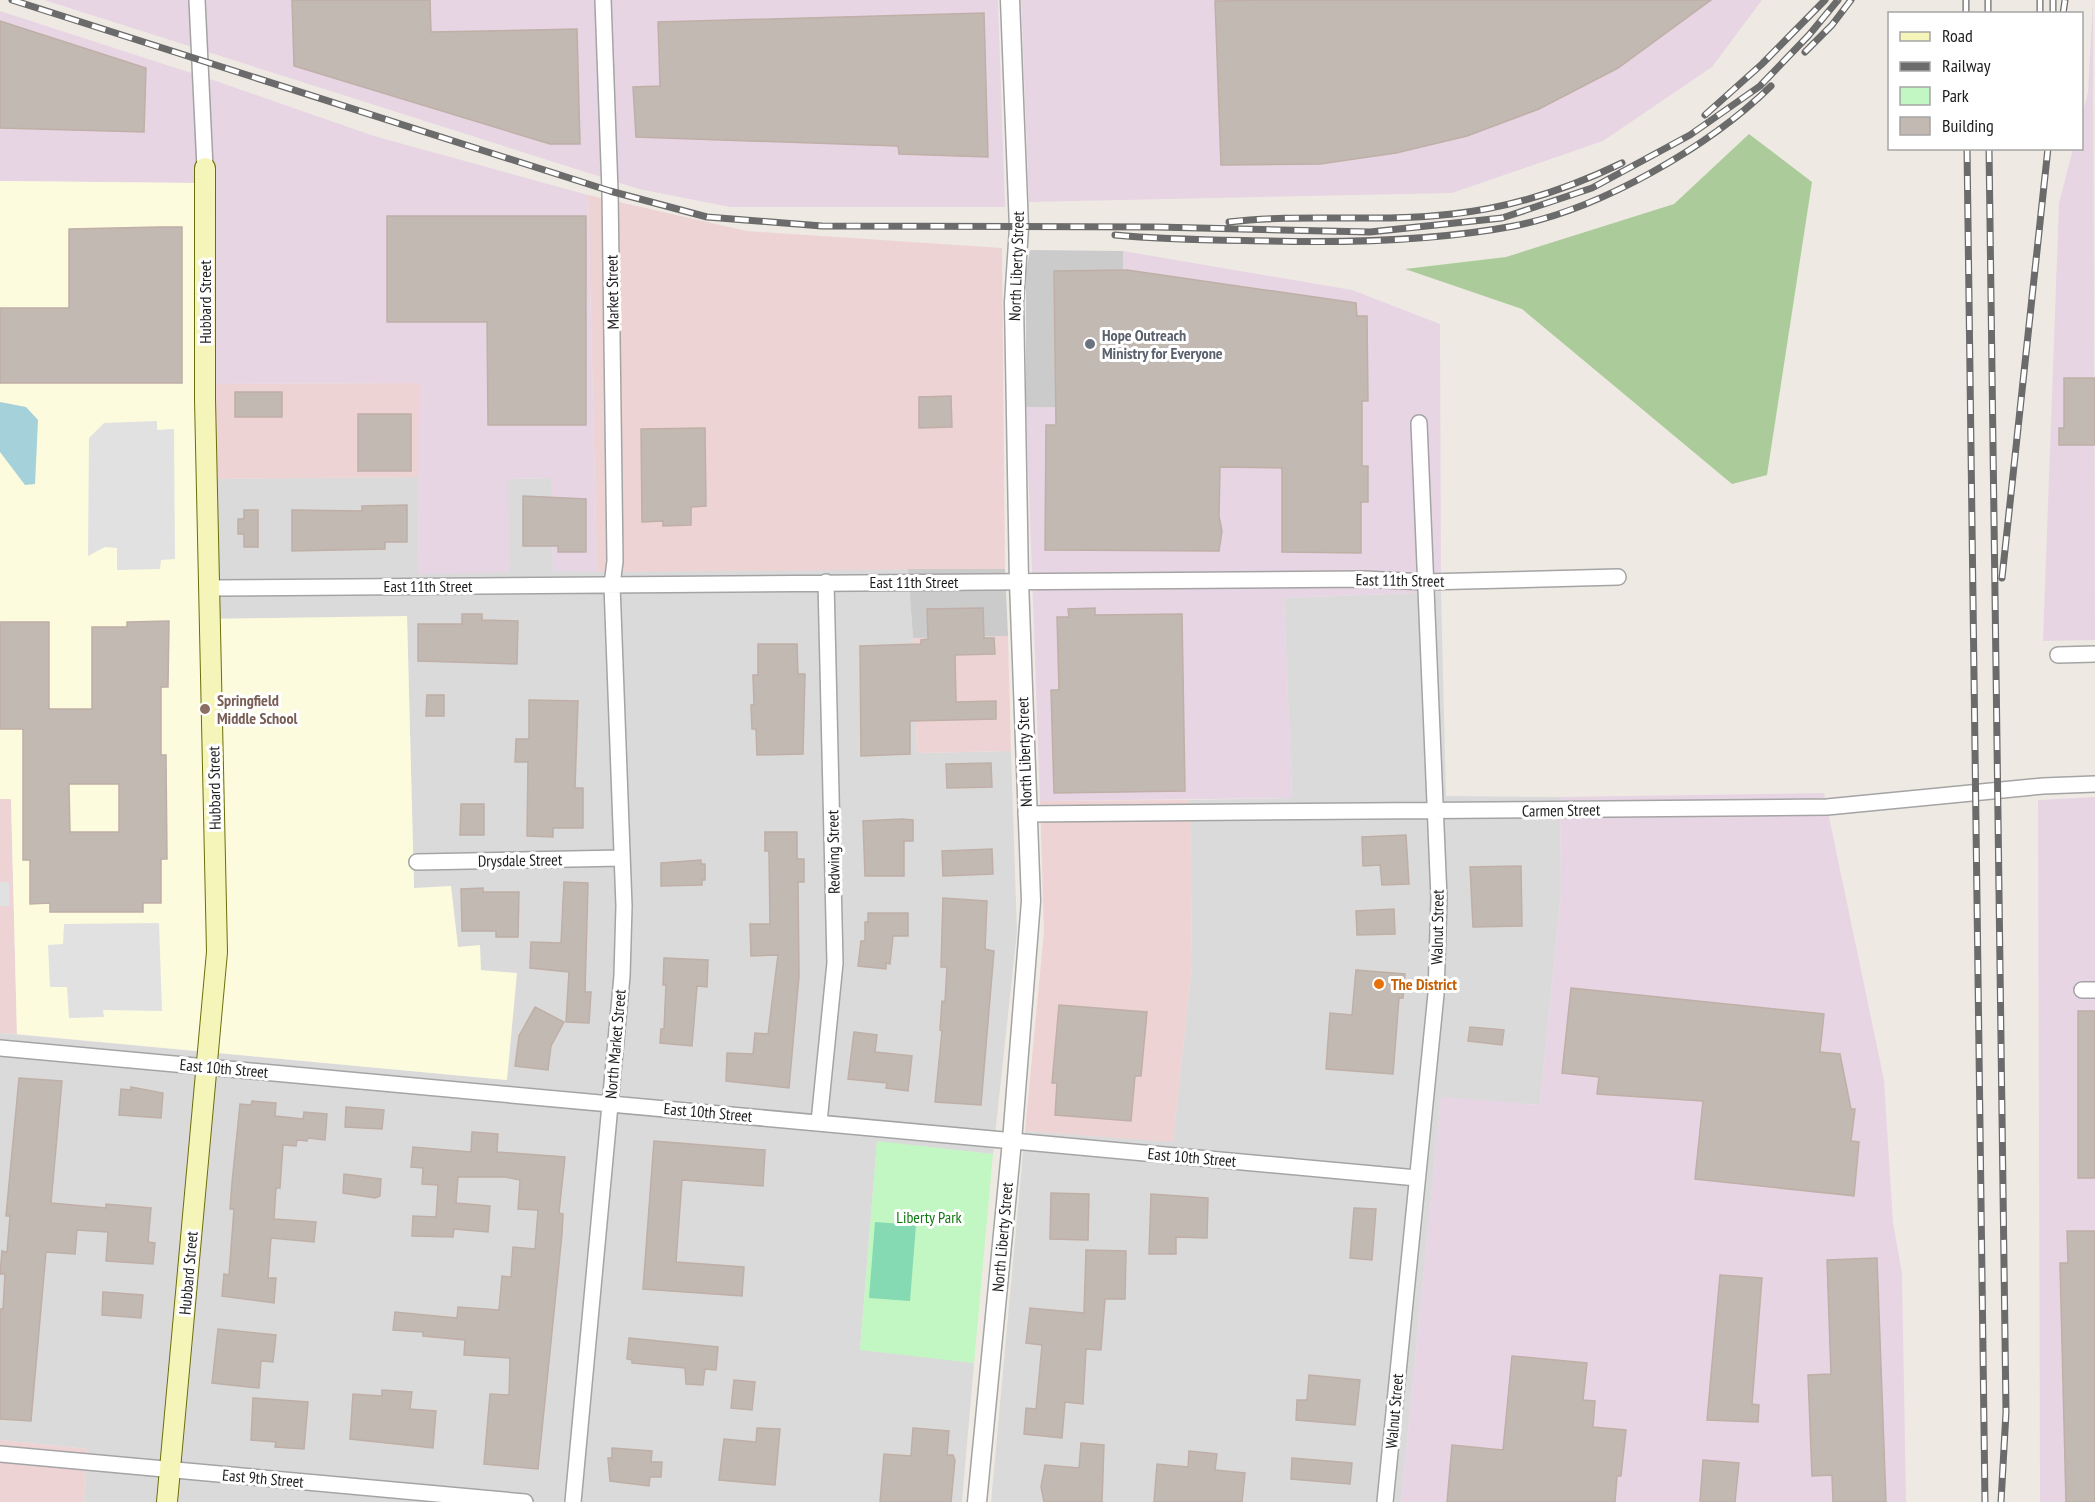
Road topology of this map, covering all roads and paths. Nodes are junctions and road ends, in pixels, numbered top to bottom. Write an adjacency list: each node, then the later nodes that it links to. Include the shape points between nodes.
1 (197, 0): 4 (street, Hubbard Street)
2 (603, 0): 10 (street, Market Street, via 610,192 615,561)
3 (1010, 0): 8 (street, North Liberty Street, via 1019,228 1014,302)
4 (205, 168): 11 (main road, Hubbard Street)
5 (1419, 423): 9 (street, Walnut Street)
6 (1618, 577): 9 (street, East 11th Street)
7 (826, 582): 8 (street, East 11th Street); 10 (street, East 11th Street); 22 (street, Redwing Street, via 835,963)
8 (1019, 582): 9 (street, East 11th Street); 16 (street, North Liberty Street)
9 (1425, 582): 15 (street, Walnut Street)
10 (612, 585): 11 (street, East 11th Street); 17 (street, North Market Street)
11 (210, 588): 20 (main road, Hubbard Street, via 217,925)
12 (2095, 654): 13 (street)
13 (2058, 655)
14 (2095, 784): 15 (street, Carmen Street, via 1827,807)
15 (1435, 812): 16 (street, Carmen Street); 24 (street, Walnut Street, via 1439,898 1436,984)
16 (1026, 814): 23 (street, North Liberty Street, via 1030,921)
17 (622, 858): 18 (street, Drysdale Street); 21 (street, North Market Street, via 622,976)
18 (417, 862)
19 (0, 1048): 20 (street, East 10th Street)
20 (206, 1067): 21 (street, East 10th Street); 26 (main road, Hubbard Street)
21 (610, 1103): 22 (street, East 10th Street); 29 (street, North Market Street)
22 (819, 1122): 23 (street, East 10th Street)
23 (1012, 1141): 24 (street, East 10th Street); 30 (street, North Liberty Street)
24 (1417, 1178): 31 (street, Walnut Street)
25 (0, 1454): 26 (street, East 9th Street)
26 (170, 1470): 27 (main road, Hubbard Street); 28 (street, East 9th Street)
27 (167, 1502)
28 (525, 1502)
29 (573, 1502)
30 (977, 1502)
31 (1385, 1502)

